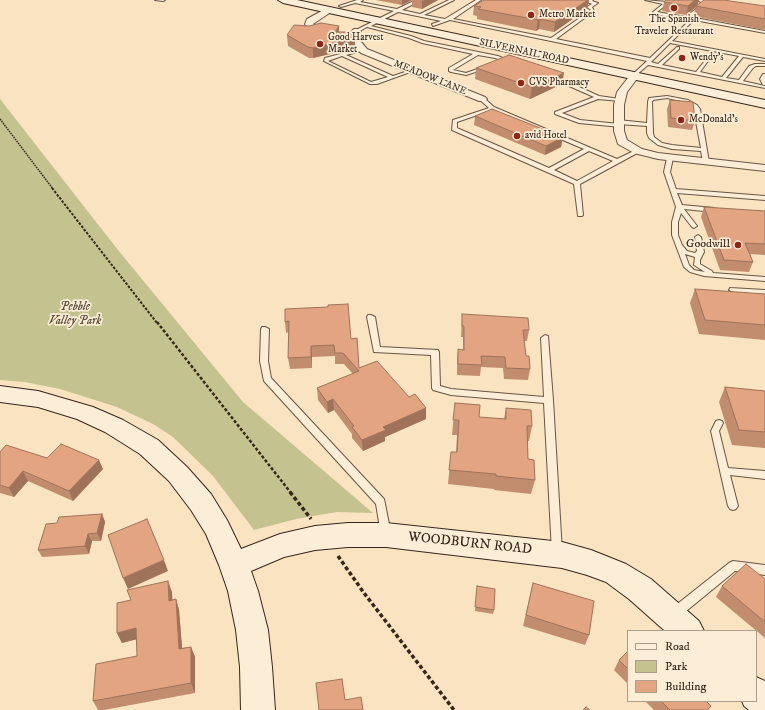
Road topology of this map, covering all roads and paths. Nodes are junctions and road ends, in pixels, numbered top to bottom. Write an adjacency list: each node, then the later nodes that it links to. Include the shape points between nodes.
1 (157, 0): 2 (lane)
2 (163, 0)
3 (283, 0): 15 (street, SILVERNAIL ROAD)
4 (313, 0): 15 (street, SILVERNAIL ROAD)
5 (362, 0): 12 (lane)
6 (419, 0): 17 (lane)
7 (452, 0): 16 (lane)
8 (479, 0): 19 (lane)
9 (591, 0): 25 (lane, via 589,2 596,3 589,7 593,10)
10 (646, 0): 18 (lane, via 666,3 654,13)
11 (699, 0): 13 (lane)
12 (356, 2): 15 (lane); 17 (lane)
13 (704, 4): 14 (lane); 18 (lane)
14 (710, 6)
15 (335, 8): 17 (street, SILVERNAIL ROAD); 24 (street, via 314,18 309,24 312,28)
16 (421, 15): 17 (lane); 21 (lane)
17 (388, 16): 21 (street, SILVERNAIL ROAD); 22 (lane); 40 (street, SILVERNAIL ROAD)
18 (687, 18): 20 (lane)
19 (450, 19): 21 (lane); 25 (lane)
20 (693, 19): 23 (lane); 26 (lane)
21 (439, 23): 40 (street, SILVERNAIL ROAD)
22 (367, 26): 24 (lane); 29 (lane, via 423,42)
23 (765, 32)
24 (343, 33): 28 (street, MEADOW LANE, via 351,36)
25 (552, 40): 40 (lane)
26 (668, 44): 27 (lane); 32 (lane); 40 (lane)
27 (677, 48): 30 (lane); 38 (lane)
28 (363, 49): 31 (lane); 41 (street, MEADOW LANE)
29 (477, 53): 33 (lane); 36 (lane, via 450,69 451,71 466,74)
30 (711, 54): 32 (lane); 42 (lane)
31 (343, 55): 45 (lane); 45 (lane, via 326,61 370,83)
32 (740, 58): 34 (lane); 46 (lane)
33 (504, 60): 35 (lane); 37 (lane)
34 (765, 60)
35 (498, 62)
36 (492, 64)
37 (518, 65)
38 (659, 66): 40 (lane); 42 (lane)
39 (765, 66): 47 (lane, via 751,67)
40 (643, 67): 48 (street, SILVERNAIL ROAD); 51 (street, via 626,85); 52 (street, SILVERNAIL ROAD)
41 (411, 71): 45 (lane); 50 (street, MEADOW LANE)
42 (697, 73): 46 (lane)
43 (548, 75): 49 (lane)
44 (765, 75): 48 (lane, via 762,80)
45 (392, 77)
46 (723, 79): 47 (lane)
47 (740, 82): 48 (lane)
48 (764, 87)
49 (598, 97): 51 (lane); 55 (lane, via 556,113 579,121)
50 (482, 99): 53 (lane)
51 (620, 100): 55 (street)
52 (765, 104)
53 (492, 108): 57 (lane); 64 (lane, via 456,122 454,129)
54 (0, 118): 89 (path)
55 (618, 124): 56 (lane); 59 (street, via 622,142)
56 (649, 125): 58 (lane, via 652,138 660,144); 58 (lane, via 651,98 667,97 692,103 697,109)
57 (589, 149): 61 (lane); 64 (lane)
58 (704, 150): 62 (lane)
59 (638, 151): 60 (street); 61 (lane)
60 (670, 158): 62 (street); 66 (lane, via 667,172)
61 (617, 161): 65 (lane)
62 (706, 162): 63 (street)
63 (765, 168)
64 (549, 170): 65 (lane)
65 (576, 183): 70 (lane)
66 (675, 191): 67 (lane); 68 (lane)
67 (765, 198)
68 (679, 207): 69 (lane); 71 (lane); 73 (lane, via 675,222)
69 (718, 210)
70 (580, 215)
71 (694, 226)
72 (698, 237): 74 (lane)
73 (678, 245): 74 (lane, via 691,254); 75 (lane, via 686,266 692,271)
74 (701, 252): 75 (lane, via 697,265)
75 (717, 275): 76 (lane)
76 (765, 279)
77 (733, 290): 78 (lane)
78 (765, 292)
79 (371, 317): 83 (lane, via 377,350 435,352 436,388 451,392)
80 (265, 329): 88 (lane, via 264,361 267,379 381,502)
81 (545, 338): 83 (lane)
82 (0, 394): 91 (street, via 38,400 85,413 114,426 149,447 178,474 201,502 217,528)
83 (549, 400): 90 (lane)
84 (718, 423): 85 (lane, via 715,431)
85 (725, 471): 86 (lane); 87 (lane)
86 (765, 475)
87 (733, 506)
88 (386, 535): 89 (street, WOODBURN ROAD); 90 (street, WOODBURN ROAD)
89 (325, 537): 91 (street, WOODBURN ROAD, via 280,546); 97 (path, via 364,593)
90 (557, 554): 93 (street, WOODBURN ROAD, via 616,573 640,589)
91 (234, 565): 96 (street, via 243,590 252,630)
92 (765, 570): 93 (lane, via 733,566)
93 (680, 624)
94 (757, 695): 95 (street)
95 (765, 702)
96 (258, 710)
97 (454, 710)

